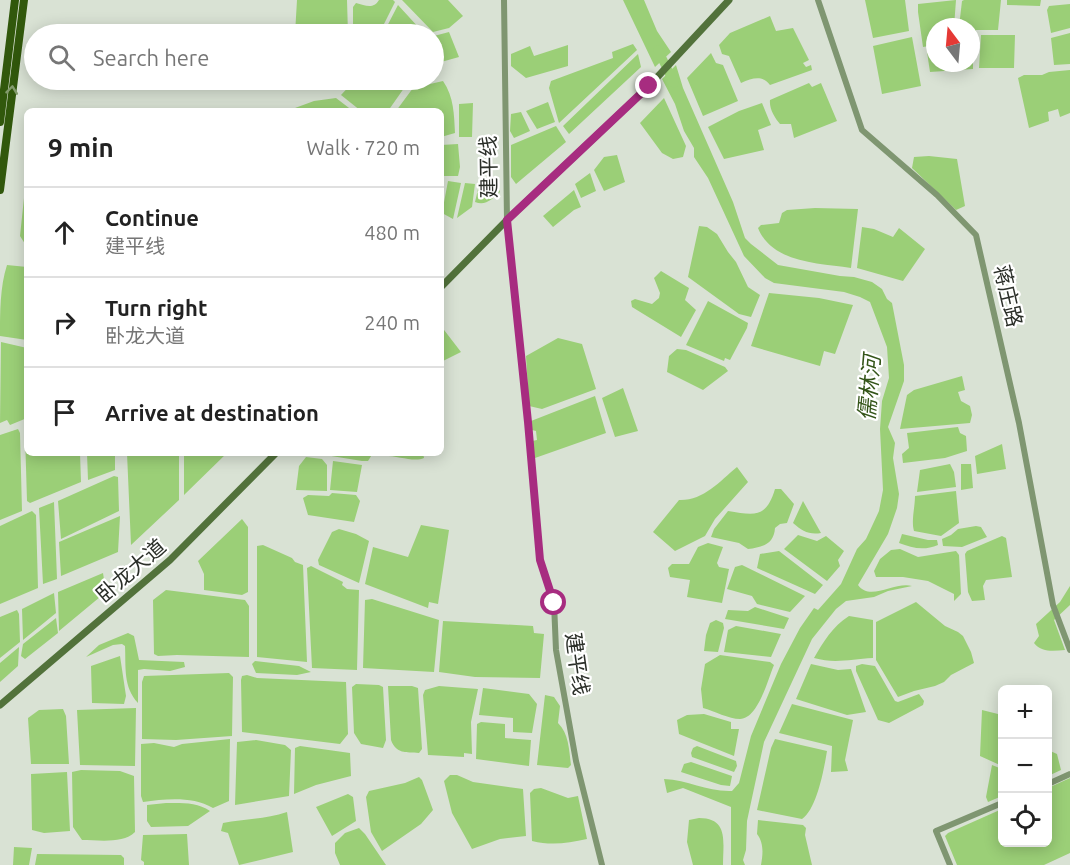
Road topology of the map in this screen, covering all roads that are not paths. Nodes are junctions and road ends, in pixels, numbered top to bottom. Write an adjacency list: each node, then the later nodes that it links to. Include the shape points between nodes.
1 (15, 0): 6 (main road)
2 (24, 0): 7 (main road, one-way to 2)
3 (504, 0): 8 (street, 建平线)
4 (729, 0): 8 (main road, via 652,82)
5 (818, 0): 11 (street, 蒋庄路, via 862,130 937,195 976,235 1019,423 1053,605)
6 (0, 122)
7 (0, 190)
8 (507, 220): 9 (main road); 16 (street, 建平线, via 540,560 554,603 556,650 576,761)
9 (444, 283)
10 (273, 456): 12 (main road, 卧龙大道, via 170,560)
11 (1070, 650)
12 (0, 705)
13 (1070, 774): 14 (street)
14 (1052, 782)
15 (998, 805): 17 (street, via 936,831)
16 (602, 865)
17 (950, 865)

